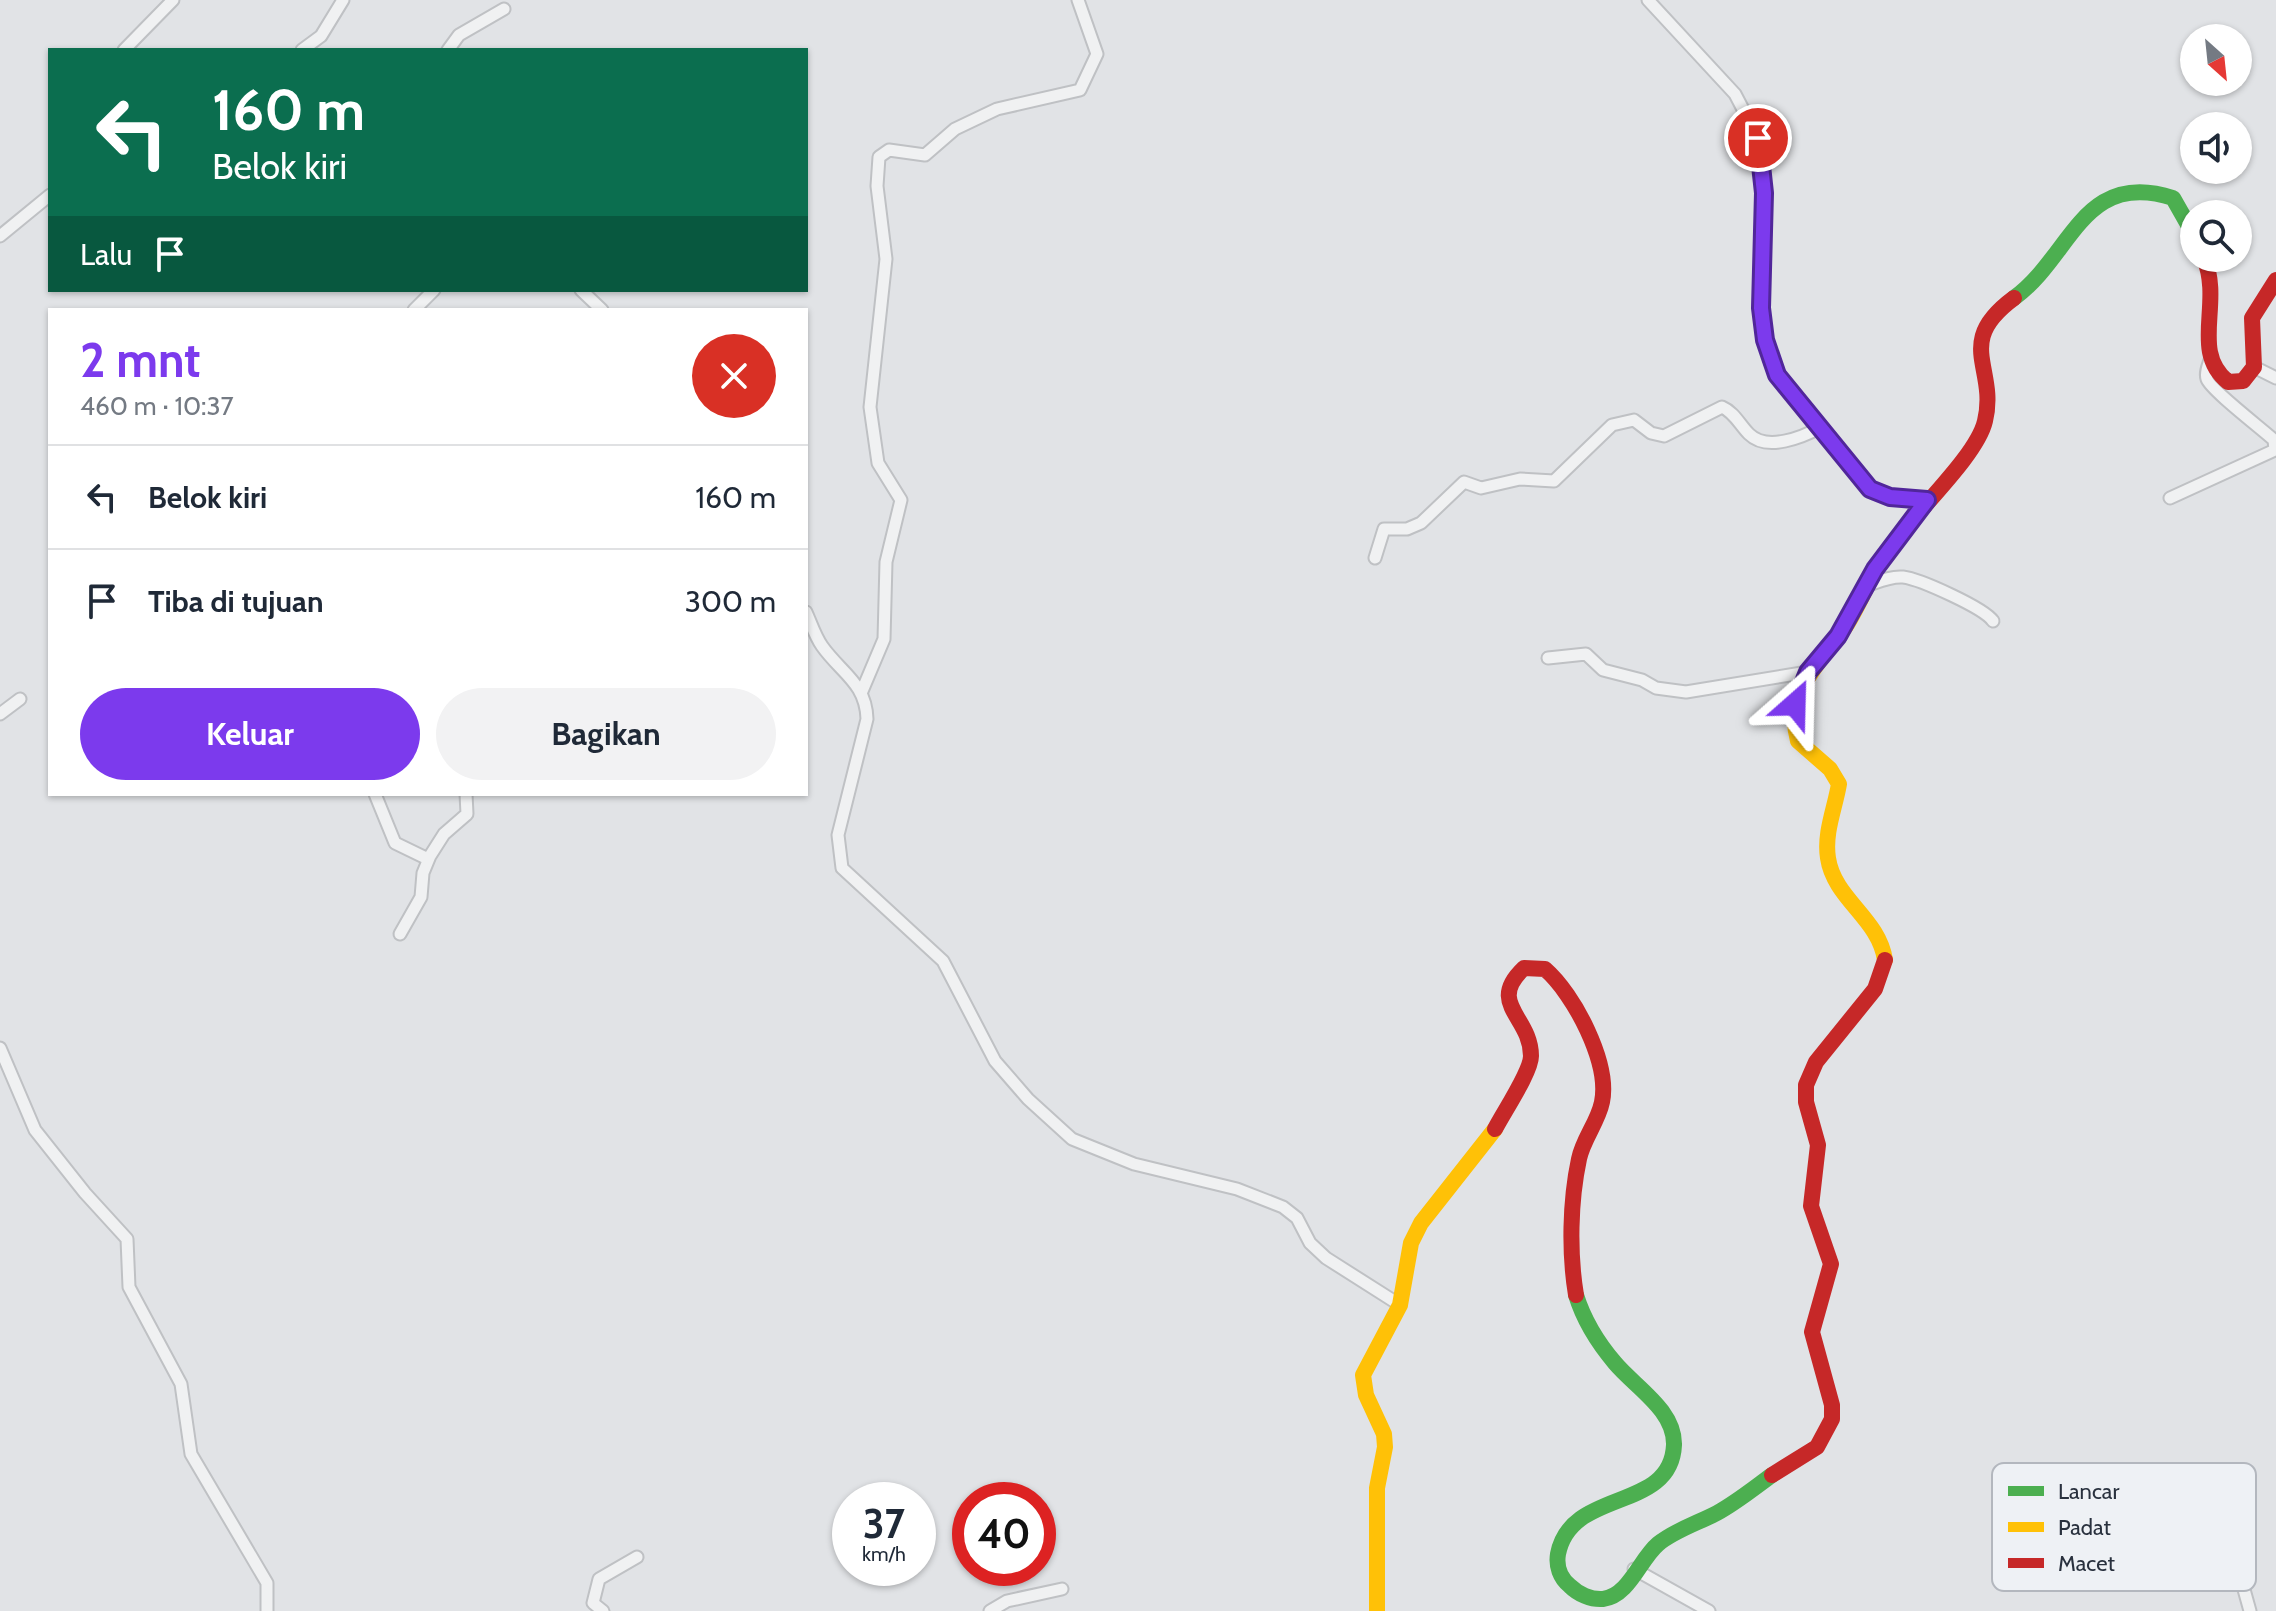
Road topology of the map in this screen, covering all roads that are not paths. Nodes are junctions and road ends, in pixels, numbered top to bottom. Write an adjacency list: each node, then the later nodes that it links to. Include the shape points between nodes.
1 (173, 0): 6 (street)
2 (343, 0): 7 (street, via 321,36)
3 (1078, 0): 30 (street, via 1097,54 1080,90 997,109 955,129 925,155 889,150 879,157 886,259 870,407 874,451 902,508 886,562 884,639)
4 (1648, 0): 21 (street, via 1735,94 1758,138 1764,193 1765,340 1777,375)
5 (504, 9): 8 (street, via 459,35)
6 (126, 48)
7 (305, 48)
8 (449, 48)
9 (48, 197): 11 (street)
10 (2180, 210): 23 (street, via 2173,198 2146,190 2114,195 2084,215 2031,284 1985,326 1985,427)
11 (0, 236)
12 (2207, 272): 18 (street, via 2213,295)
13 (2276, 280): 19 (street, via 2252,318)
14 (432, 292): 16 (street)
15 (583, 292): 17 (street)
16 (416, 308)
17 (600, 308)
18 (2210, 360): 19 (street, via 2228,382 2243,381); 22 (street, via 2210,386 2274,440 2275,450)
19 (2254, 367): 20 (street)
20 (2276, 378)
21 (1821, 427): 23 (street, via 1870,489 1890,497); 24 (street, via 1792,439 1760,440 1722,407 1664,436 1634,420 1617,421 1554,481 1520,479 1481,488 1471,481 1462,483 1421,523 1384,529)
22 (2170, 498)
23 (1927, 500): 25 (street)
24 (1375, 558)
25 (1866, 586): 27 (street, via 1911,578 1982,610); 29 (street, via 1843,629)
26 (808, 621): 30 (street, via 823,647)
27 (1993, 621)
28 (1548, 658): 29 (street, via 1586,654 1603,670 1686,692)
29 (1808, 672): 40 (street, via 1794,722 1801,749 1830,767 1839,784 1827,833 1829,869 1878,933 1885,964 1880,981 1806,1082 1819,1158 1810,1204 1831,1265 1812,1335 1830,1392 1833,1422 1808,1454 1729,1506 1659,1543)
30 (862, 691): 38 (street, via 867,719 838,835 842,868 943,961 997,1065 1072,1139 1134,1164 1237,1189 1283,1207 1307,1231 1310,1243)
31 (20, 699): 32 (street)
32 (0, 714)
33 (376, 796): 35 (street, via 395,843)
34 (466, 796): 35 (street, via 465,818 444,834)
35 (428, 859): 36 (street, via 421,897)
36 (400, 934)
37 (0, 1048): 43 (street, via 35,1130 125,1233 129,1287 181,1384 191,1454 267,1583)
38 (1400, 1305): 40 (street, via 1411,1243 1421,1223 1495,1129 1531,1060 1529,1043 1509,1004 1508,983 1524,968 1545,969 1562,989 1602,1071 1601,1107 1588,1130 1576,1174 1576,1294 1592,1330 1668,1420 1674,1441 1669,1468 1655,1484 1596,1507 1569,1524 1558,1543 1557,1568 1565,1585 1603,1599 1622,1589); 46 (street, via 1366,1365 1363,1382 1385,1447 1377,1488)
39 (637, 1557): 44 (street, via 599,1579 593,1603)
40 (1634, 1569): 47 (street)
41 (1062, 1589): 45 (street, via 1007,1601)
42 (2244, 1591): 48 (street)
43 (267, 1611)
44 (603, 1611)
45 (990, 1611)
46 (1377, 1611)
47 (1709, 1611)
48 (2250, 1611)

